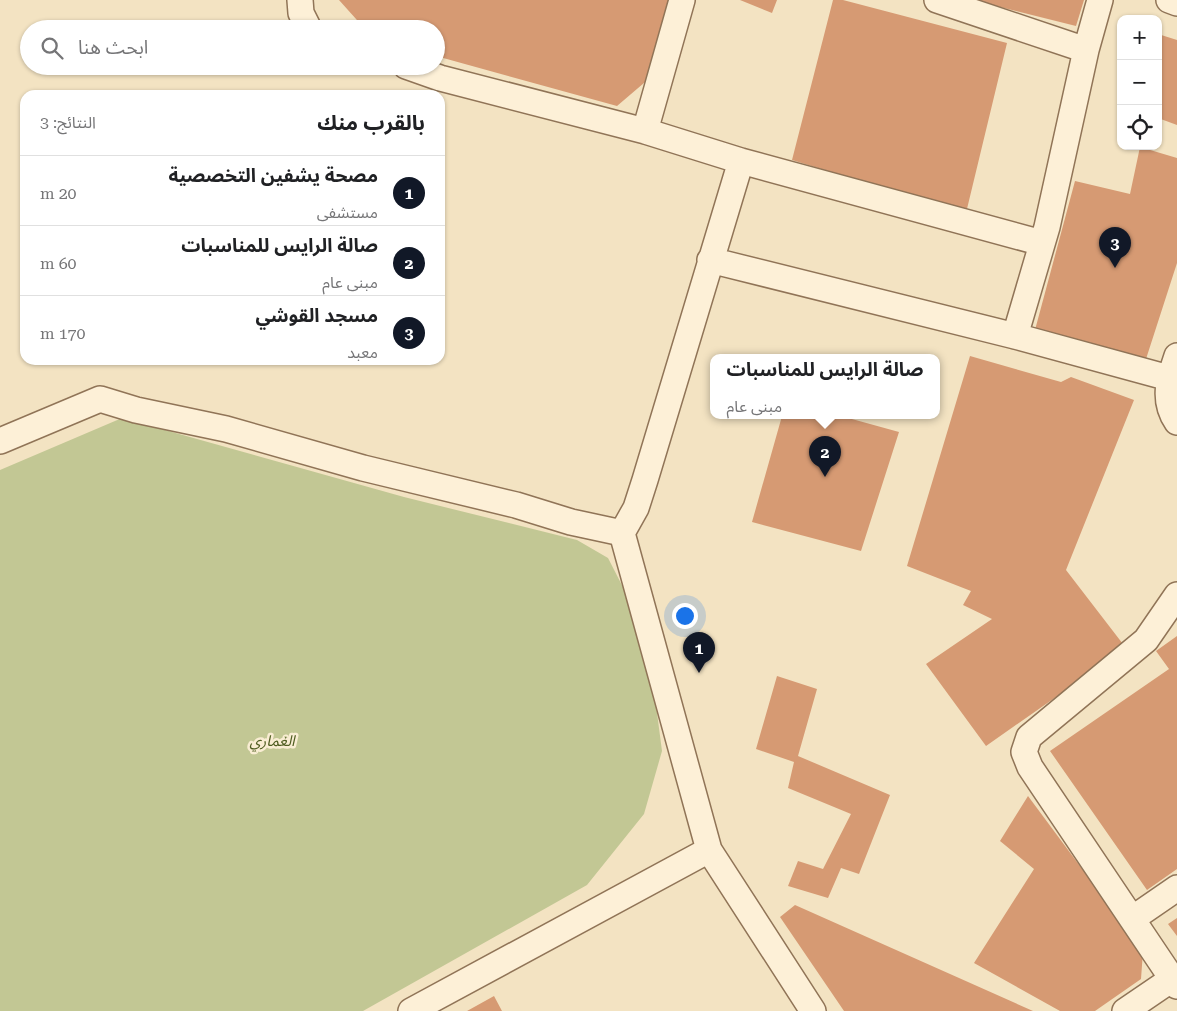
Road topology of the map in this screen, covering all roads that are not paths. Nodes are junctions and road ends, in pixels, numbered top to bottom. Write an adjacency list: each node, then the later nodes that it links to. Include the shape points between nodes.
1 (300, 0): 7 (street, via 300,13)
2 (682, 0): 10 (street)
3 (937, 0): 8 (street)
4 (1100, 0): 8 (street)
5 (1169, 0): 6 (street)
6 (1177, 3)
7 (304, 20)
8 (1086, 50): 12 (street)
9 (432, 75): 10 (street)
10 (645, 131): 11 (street)
11 (741, 161): 12 (street); 13 (street)
12 (1042, 243): 14 (street)
13 (710, 260): 14 (street); 18 (street, via 636,508)
14 (1015, 336): 15 (street)
15 (1173, 367): 16 (street, via 1167,396)
16 (1177, 422)
17 (0, 440): 18 (street, via 100,399)
18 (622, 533): 20 (street)
19 (1177, 595): 22 (street, via 1146,640 1029,737 1024,752 1030,767)
20 (709, 850): 24 (street); 25 (street)
21 (1177, 888): 22 (street)
22 (1132, 919): 23 (street)
23 (1174, 982): 26 (street)
24 (411, 1011)
25 (813, 1011)
26 (1125, 1011)

